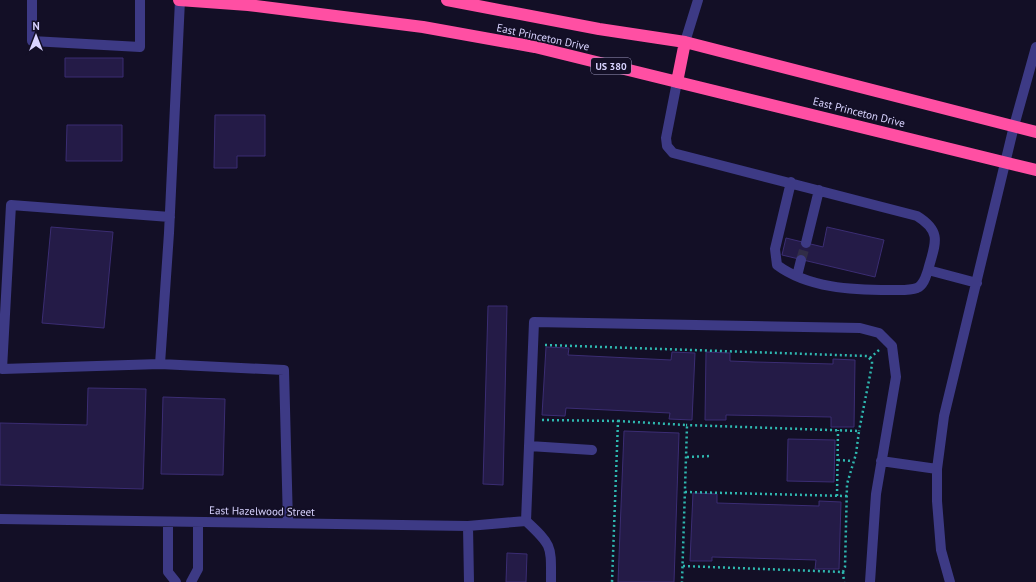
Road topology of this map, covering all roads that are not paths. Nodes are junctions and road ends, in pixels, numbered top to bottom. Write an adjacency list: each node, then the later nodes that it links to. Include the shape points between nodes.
1 (32, 0): 2 (street, via 32,41 140,47)
2 (140, 0)
3 (180, 0): 8 (highway, East Princeton Drive / US 380, via 248,5 485,37); 15 (street)
4 (447, 0): 6 (highway, East Princeton Drive, via 599,29)
5 (698, 0): 6 (street)
6 (685, 42): 8 (highway); 9 (highway, East Princeton Drive)
7 (1036, 47): 9 (street)
8 (677, 82): 11 (highway, East Princeton Drive / US 380); 13 (street, via 666,138 667,146 673,153)
9 (1014, 126): 10 (highway, East Princeton Drive); 11 (street)
10 (1036, 132)
11 (1006, 162): 12 (highway, East Princeton Drive / US 380); 20 (street)
12 (1036, 170)
13 (792, 182): 14 (street); 19 (street, via 775,258 777,265)
14 (819, 190): 16 (street); 18 (street, via 916,216 929,224 936,241)
15 (170, 217): 21 (street); 21 (street, via 11,205 2,369)
16 (806, 243)
17 (801, 260): 19 (street)
18 (928, 270): 19 (street, via 918,288 901,290 833,286); 20 (street)
19 (797, 276)
20 (977, 283): 25 (street, via 944,416)
21 (160, 364): 30 (street, via 284,370)
22 (529, 446): 23 (street); 24 (street, via 534,322 860,328 879,333 892,346 895,362 896,377); 27 (street)
23 (592, 450)
24 (882, 461): 25 (street); 36 (street, via 876,494)
25 (937, 469): 37 (street, via 938,525 941,550)
26 (0, 519): 28 (street, East Hazelwood Street)
27 (526, 521): 31 (street, East Hazelwood Street); 35 (street, via 544,538 550,548)
28 (168, 522): 29 (street, East Hazelwood Street); 32 (street, via 168,572)
29 (198, 522): 30 (street, East Hazelwood Street); 33 (street, via 198,569)
30 (288, 523): 31 (street, East Hazelwood Street)
31 (468, 526): 34 (street)
32 (176, 582)
33 (191, 582)
34 (469, 582)
35 (551, 582)
36 (870, 582)
37 (950, 582)

